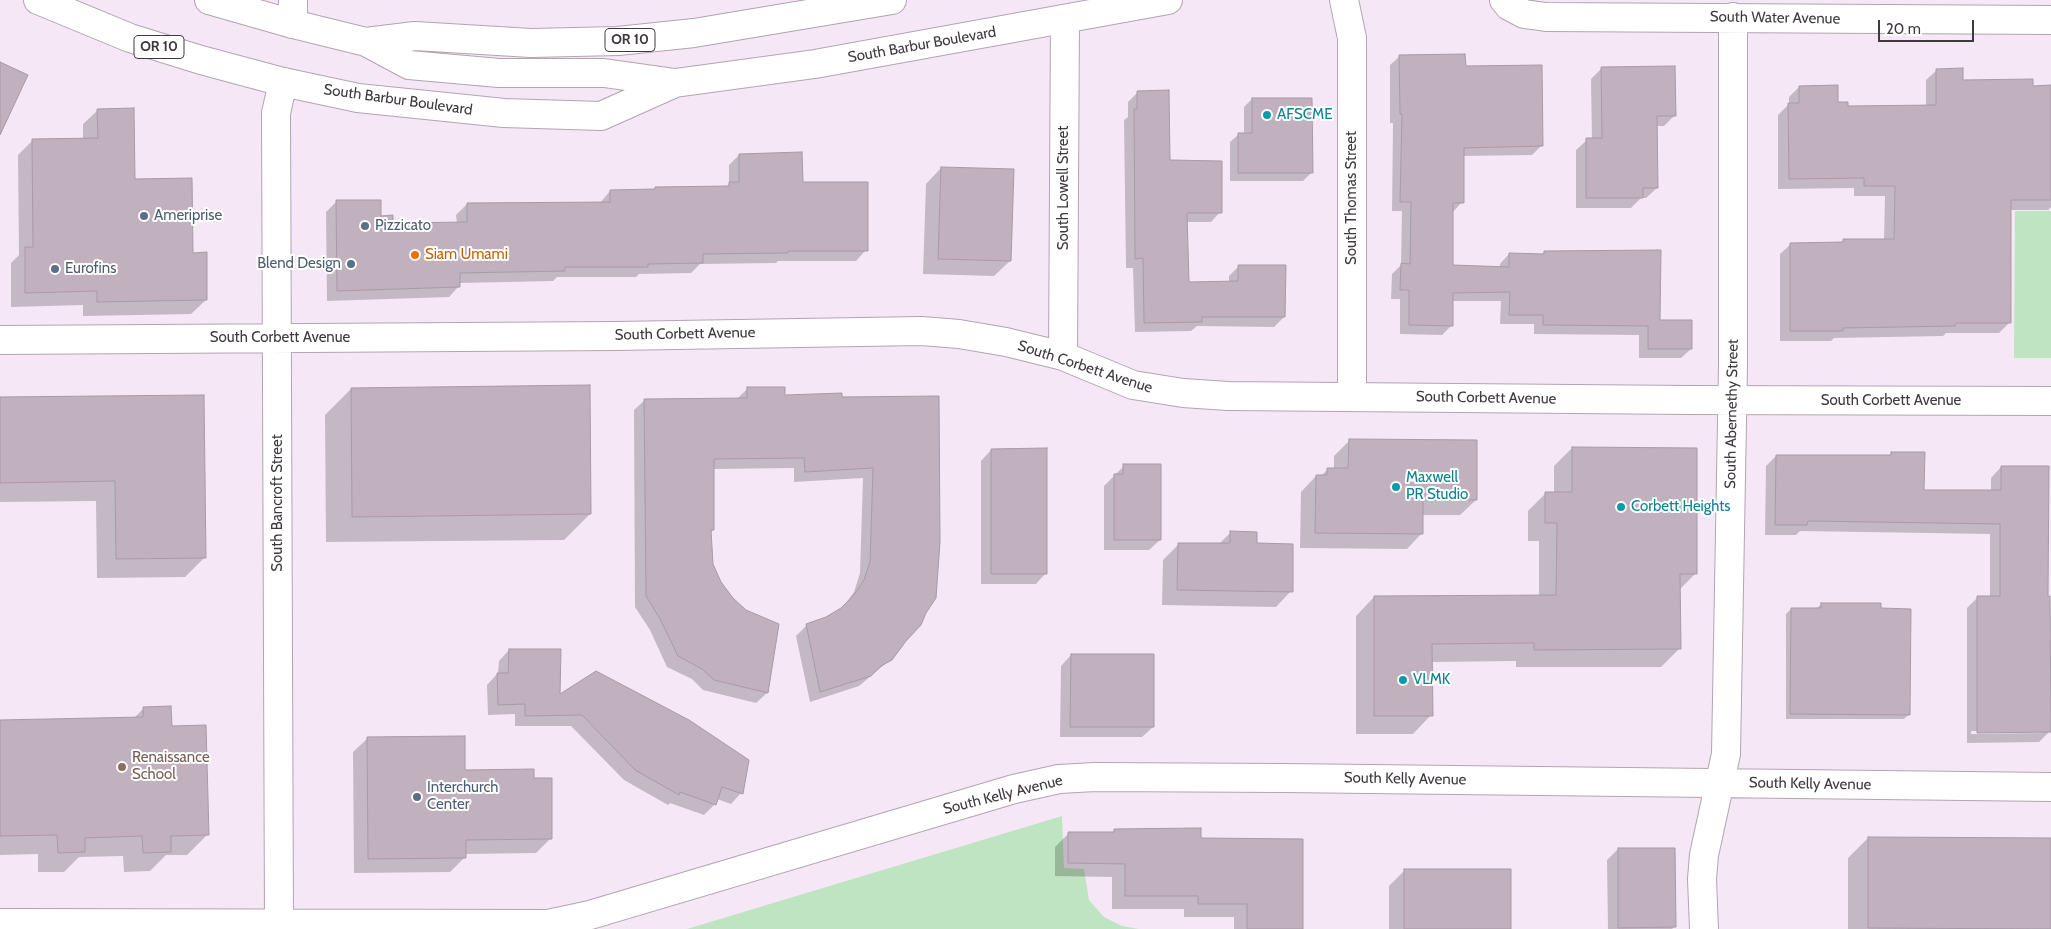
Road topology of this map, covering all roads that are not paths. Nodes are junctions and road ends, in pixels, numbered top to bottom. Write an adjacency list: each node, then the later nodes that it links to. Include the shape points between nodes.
1 (38, 0): 13 (street, South Barbur Boulevard / OR 10, via 130,38)
2 (209, 0): 8 (street, South Barbur Boulevard / OR 10)
3 (892, 0): 12 (street, OR 10, via 694,33 618,41 531,43 415,36)
4 (1168, 0): 10 (street, South Barbur Boulevard / OR 10)
5 (1344, 0): 18 (street, South Thomas Street, via 1352,38)
6 (1504, 0): 9 (street, South Water Avenue, via 1524,14 1546,17)
7 (1968, 10): 9 (street, South Water Avenue); 11 (street, South Water Avenue)
8 (293, 12): 12 (street, South Barbur Boulevard / OR 10)
9 (1733, 17): 19 (street, South Abernethy Street)
10 (1064, 19): 14 (street, South Barbur Boulevard / OR 10, via 815,64); 17 (street, South Lowell Street)
11 (2051, 20)
12 (366, 42): 14 (street, South Barbur Boulevard, via 410,65 498,73 604,73)
13 (283, 82): 14 (street, South Barbur Boulevard / OR 10, via 358,98 428,106 504,113 601,116); 15 (street, South Bancroft Street, via 276,113)
14 (675, 83)
15 (278, 339): 16 (street, South Corbett Avenue); 17 (street, South Corbett Avenue, via 922,331 973,336); 24 (street, South Bancroft Street)
16 (0, 340)
17 (1063, 356): 18 (street, South Corbett Avenue, via 1105,375 1157,390 1228,396)
18 (1352, 397): 19 (street, South Corbett Avenue)
19 (1732, 401): 20 (street, South Corbett Avenue); 21 (street, South Abernethy Street, via 1726,754)
20 (2051, 401)
21 (1720, 783): 22 (street, South Kelly Avenue); 24 (street, South Kelly Avenue, via 1058,779 590,915 548,924); 25 (street, South Abernethy Street, via 1704,855)
22 (2051, 787)
23 (0, 922): 24 (street, South Kelly Avenue)
24 (279, 924)
25 (1704, 929)

